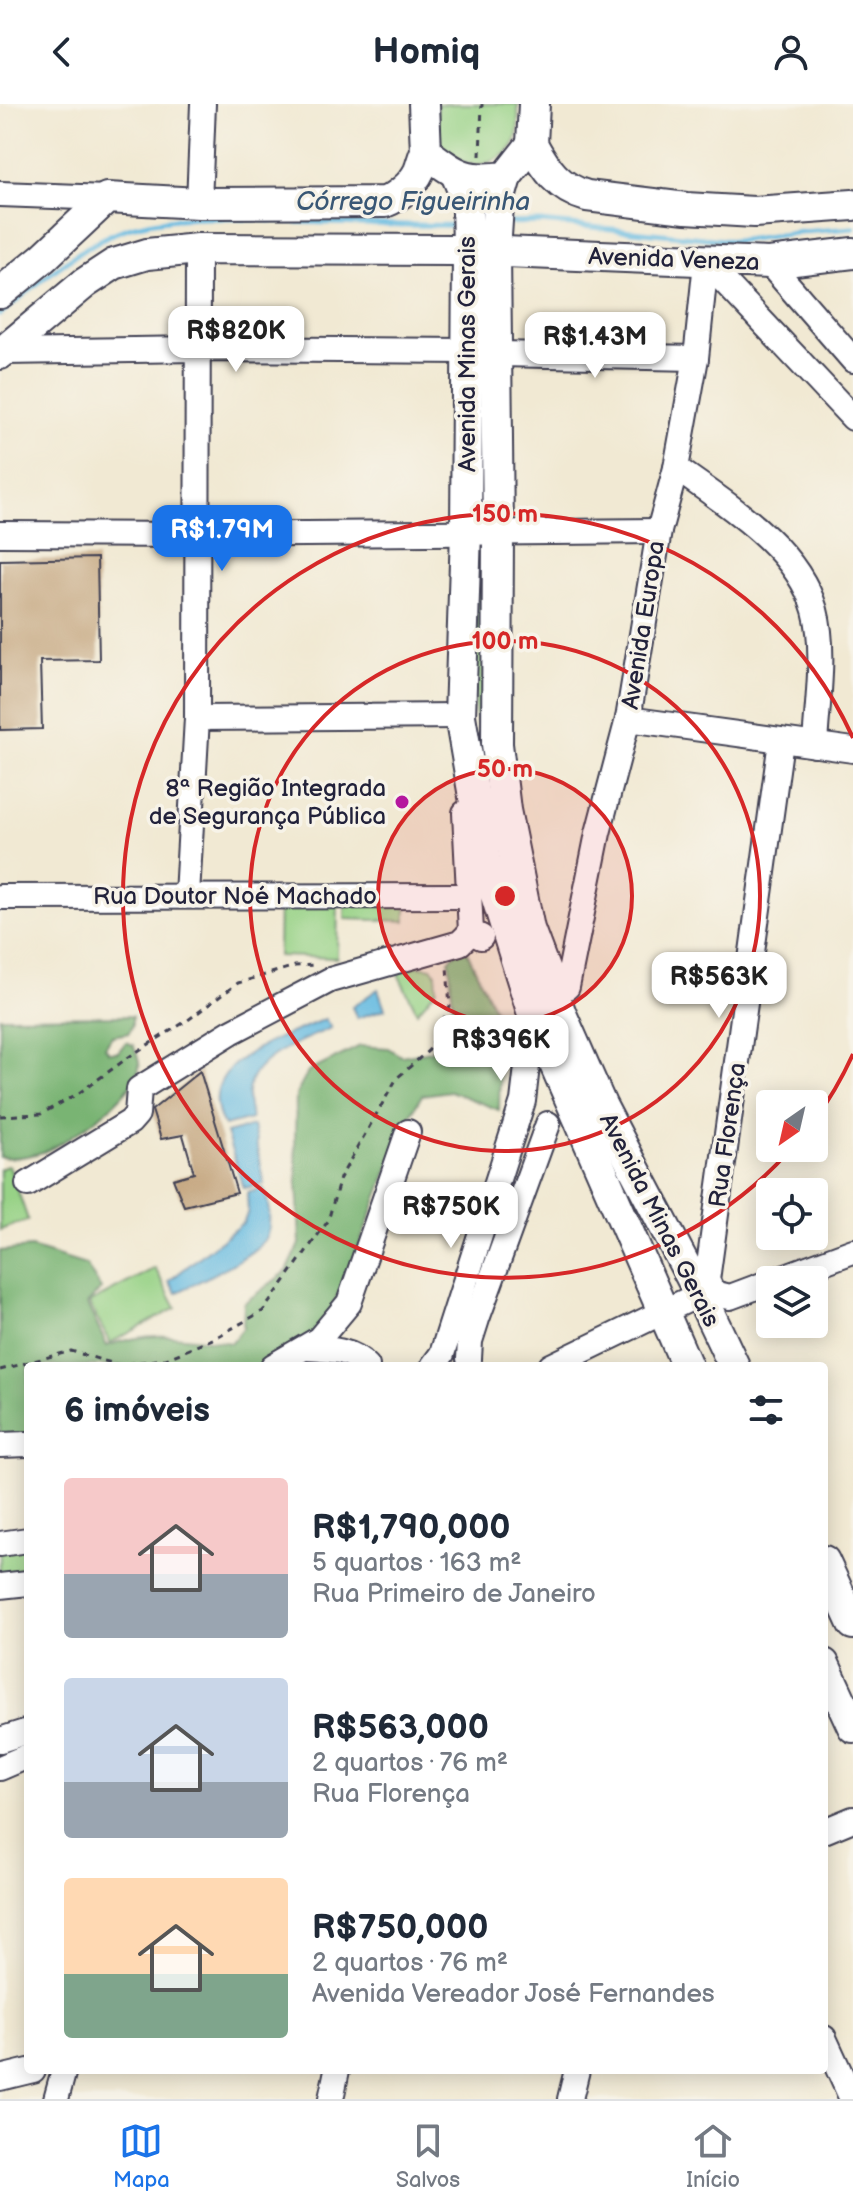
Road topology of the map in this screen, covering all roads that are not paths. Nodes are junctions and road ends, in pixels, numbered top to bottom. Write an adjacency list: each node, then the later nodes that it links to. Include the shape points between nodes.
1 (203, 104): 9 (street)
2 (424, 104): 5 (main road)
3 (534, 104): 4 (main road)
4 (532, 144): 6 (main road); 10 (main road, Avenida Veneza, via 551,177 587,196 754,212)
5 (426, 152): 6 (main road); 9 (main road, via 404,190 385,202)
6 (481, 185): 12 (main road, Avenida Minas Gerais)
7 (0, 194): 8 (street)
8 (107, 198): 9 (main road); 16 (main road)
9 (199, 203)
10 (853, 205)
11 (198, 249): 12 (main road, Avenida Veneza); 17 (street); 19 (main road, Avenida Veneza, via 147,254 114,264)
12 (481, 251): 14 (main road, Avenida Veneza); 18 (main road, Avenida Minas Gerais)
13 (853, 253): 15 (main road, Avenida Veneza)
14 (706, 262): 15 (main road, Avenida Veneza); 20 (street, Avenida Europa); 22 (street)
15 (769, 263): 21 (street)
16 (0, 293)
17 (197, 349): 18 (street); 19 (street); 29 (street)
18 (481, 352): 20 (street); 25 (main road, Avenida Minas Gerais); 27 (main road, Avenida Minas Gerais)
19 (2, 353)
20 (696, 358): 24 (street, Avenida Europa)
21 (852, 359): 22 (street, via 832,363)
22 (820, 383): 23 (street)
23 (853, 418)
24 (676, 468): 26 (street, Avenida Europa); 34 (street, via 759,532 807,590 819,638)
25 (466, 531): 27 (street); 29 (street); 32 (main road, Avenida Minas Gerais)
26 (659, 531): 27 (street); 31 (street, Avenida Europa)
27 (498, 532): 47 (main road, Avenida Minas Gerais, via 497,744 529,929 602,1107)
28 (0, 534): 29 (street)
29 (198, 535): 30 (street)
30 (197, 718): 32 (street); 36 (street)
31 (628, 719): 33 (street); 39 (street, Avenida Europa)
32 (461, 722): 37 (street, Avenida Minas Gerais); 40 (main road, Avenida Minas Gerais, via 485,860)
33 (781, 741): 34 (street); 47 (street, Rua Florença)
34 (815, 745): 35 (street)
35 (853, 750)
36 (187, 895): 37 (street, Rua Doutor Noé Machado); 38 (street, Rua Doutor Noé Machado)
37 (470, 896): 43 (street, Avenida Minas Gerais, via 464,940 330,980 231,1032 139,1089 137,1114 130,1122)
38 (0, 897)
39 (567, 987)
40 (533, 1014): 49 (main road, Avenida Minas Gerais); 51 (street, via 523,1101)
41 (548, 1124): 54 (street, via 477,1319)
42 (408, 1132): 48 (street)
43 (28, 1184)
44 (853, 1251): 45 (street)
45 (813, 1266)
46 (756, 1287): 47 (street, via 730,1297)
47 (705, 1292): 49 (street); 57 (main road, Avenida Minas Gerais)
48 (349, 1303): 50 (street); 53 (street, via 349,1331)
49 (662, 1314): 55 (street); 56 (main road, Avenida Minas Gerais)
50 (305, 1348): 52 (street); 53 (street, via 332,1349)
51 (437, 1360): 54 (street)
52 (280, 1362)
53 (363, 1362)
54 (471, 1362)
55 (560, 1362)
56 (685, 1362)
57 (732, 1362)
58 (24, 1444): 59 (street)
59 (0, 1445)
60 (24, 1541): 61 (street)
61 (0, 1544)
62 (828, 1570): 65 (main road)
63 (24, 1583): 64 (street)
64 (0, 1586)
65 (853, 1624)
66 (828, 1674): 67 (main road)
67 (853, 1727)
68 (24, 1732): 69 (street)
69 (0, 1740)
70 (24, 1758): 71 (street)
71 (0, 1768)
72 (853, 1819): 73 (street)
73 (828, 1829)
74 (828, 2050): 83 (street)
75 (24, 2072): 79 (street)
76 (63, 2074): 80 (street)
77 (336, 2074): 81 (street)
78 (576, 2074): 82 (street)
79 (0, 2078)
80 (56, 2099)
81 (331, 2099)
82 (570, 2099)
83 (852, 2099)

